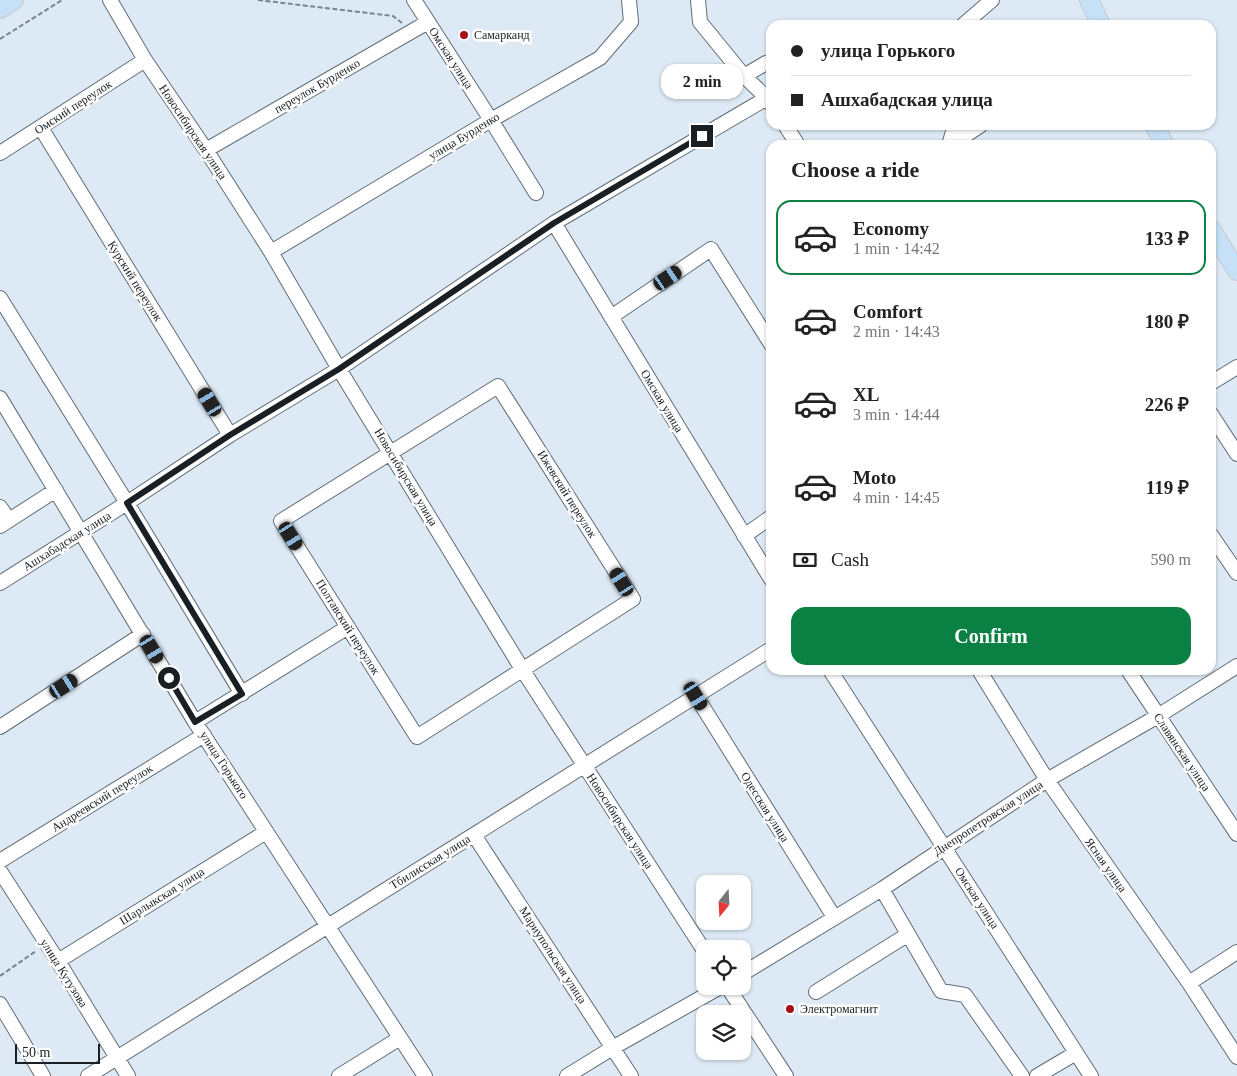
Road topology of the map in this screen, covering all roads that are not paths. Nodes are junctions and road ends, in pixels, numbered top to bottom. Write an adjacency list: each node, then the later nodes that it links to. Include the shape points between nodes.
1 (14, 0): 8 (main road)
2 (110, 0): 12 (street, Новосибирская улица)
3 (414, 0): 11 (street, Омская улица)
4 (629, 0): 17 (street, улица Бурденко, via 631,22 600,58)
5 (698, 0): 14 (street, via 700,22)
6 (992, 0): 9 (street)
7 (1089, 0): 10 (main road)
8 (0, 9)
9 (969, 20)
10 (1099, 20)
11 (428, 22): 17 (street, Омская улица); 21 (street, переулок Бурденко)
12 (145, 60): 18 (street, Омский переулок); 21 (street, Новосибирская улица)
13 (766, 63): 14 (street)
14 (744, 76): 15 (street)
15 (766, 98)
16 (766, 103): 24 (street, Ашхабадская улица)
17 (491, 120): 23 (street, Омская улица); 26 (street, улица Бурденко)
18 (41, 128): 22 (street, Омский переулок); 36 (street, Курский переулок)
19 (973, 130): 20 (street)
20 (958, 140)
21 (206, 150): 26 (street, Новосибирская улица)
22 (0, 152)
23 (536, 193)
24 (554, 223): 29 (street, Омская улица); 32 (street, Ашхабадская улица)
25 (1216, 242): 27 (main road)
26 (271, 252): 32 (street, Новосибирская улица)
27 (1237, 271)
28 (0, 298): 40 (street)
29 (610, 317): 30 (street, via 711,249); 45 (street, Омская улица)
30 (766, 336)
31 (1237, 367): 33 (street)
32 (339, 369): 36 (street, Ашхабадская улица); 37 (street, Новосибирская улица)
33 (1216, 380)
34 (0, 398): 39 (street, улица Горького)
35 (1216, 422): 38 (street)
36 (230, 435): 40 (street, Ашхабадская улица)
37 (391, 452): 50 (street, Полтавский переулок, via 282,520); 54 (street, Новосибирская улица); 54 (street, Ижевский переулок, via 498,386 633,599)
38 (1237, 454)
39 (56, 490): 43 (street); 44 (street, улица Горького)
40 (127, 503): 44 (street, Ашхабадская улица); 58 (street)
41 (0, 507): 43 (street)
42 (766, 521): 45 (street)
43 (4, 523)
44 (82, 532): 49 (street, Ашхабадская улица); 51 (street, улица Горького)
45 (744, 536): 47 (street, Омская улица)
46 (1216, 542): 48 (street)
47 (766, 571)
48 (1237, 573)
49 (0, 583)
50 (348, 627): 54 (street, Полтавский переулок, via 417,736); 58 (street)
51 (143, 634): 61 (street, улица Горького); 62 (street)
52 (766, 652): 59 (street, Тбилисская улица)
53 (1237, 666): 60 (street, Днепропетровская улица)
54 (522, 669): 64 (street, Новосибирская улица)
55 (833, 675): 69 (street, Омская улица)
56 (982, 675): 65 (street, Ясная улица)
57 (1131, 675): 60 (street, Славянская улица)
58 (242, 694): 61 (street)
59 (696, 696): 64 (street, Тбилисская улица); 73 (street, Одесская улица)
60 (1158, 716): 65 (street, Днепропетровская улица); 67 (street, Славянская улица)
61 (195, 722): 63 (street, улица Горького)
62 (0, 727)
63 (204, 735): 66 (street, улица Горького); 70 (street, Андреевский переулок)
64 (584, 766): 68 (street, Тбилисская улица); 76 (street, Новосибирская улица)
65 (1047, 780): 69 (street, Днепропетровская улица); 80 (street, Ясная улица)
66 (266, 832): 74 (street, улица Горького); 78 (street, Шарлыкская улица)
67 (1237, 834)
68 (474, 835): 74 (street, Тбилисская улица); 86 (street, Мариупольская улица)
69 (944, 847): 72 (street, Днепропетровская улица); 87 (street, Омская улица)
70 (0, 861)
71 (0, 871): 78 (street, улица Кутузова)
72 (882, 889): 73 (street, Днепропетровская улица); 75 (street)
73 (834, 917): 79 (street, Днепропетровская улица)
74 (327, 926): 85 (street, улица Горького); 89 (street, Тбилисская улица)
75 (907, 935): 81 (street); 98 (street, via 941,991 965,995)
76 (697, 940)
77 (1237, 952): 80 (street)
78 (58, 961): 89 (street, улица Кутузова)
79 (751, 968)
80 (1189, 983): 88 (street, Ясная улица)
81 (816, 992)
82 (706, 995): 86 (street)
83 (733, 995): 97 (street)
84 (0, 1004): 90 (street)
85 (400, 1038): 93 (street); 94 (street, улица Горького)
86 (614, 1047): 95 (street); 96 (street, Мариупольская улица)
87 (1076, 1053): 99 (street); 100 (street, Омская улица)
88 (1237, 1056)
89 (116, 1059): 91 (street, Тбилисская улица); 92 (street, улица Кутузова)
90 (43, 1076)
91 (88, 1076)
92 (128, 1076)
93 (339, 1076)
94 (425, 1076)
95 (567, 1076)
96 (631, 1076)
97 (786, 1076)
98 (1022, 1076)
99 (1037, 1076)
100 (1092, 1076)

